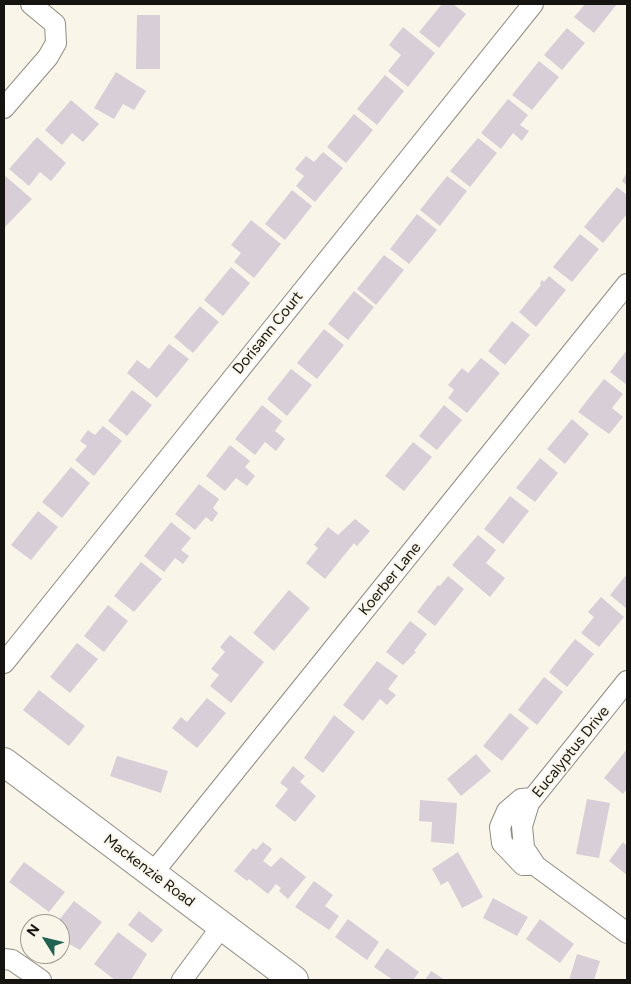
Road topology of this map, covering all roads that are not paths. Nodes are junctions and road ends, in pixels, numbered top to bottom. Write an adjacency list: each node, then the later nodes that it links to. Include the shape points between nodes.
1 (31, 4): 3 (street, via 55,24 56,43 48,58)
2 (533, 4): 5 (street, Dorisann Court)
3 (4, 108)
4 (627, 284): 10 (street, Koerber Lane)
5 (4, 663)
6 (627, 681): 8 (street, Eucalyptus Drive)
7 (4, 762): 10 (main road, Mackenzie Road)
8 (533, 798): 9 (street, Eucalyptus Drive, via 522,826 524,848); 9 (street, via 521,798 507,811 500,827 502,843 514,856 523,865)
9 (536, 866): 12 (street)
10 (152, 874): 11 (main road, Mackenzie Road)
11 (222, 926): 15 (street); 16 (main road, Mackenzie Road)
12 (627, 933)
13 (8, 956): 14 (street)
14 (41, 980)
15 (182, 980)
16 (294, 980)

